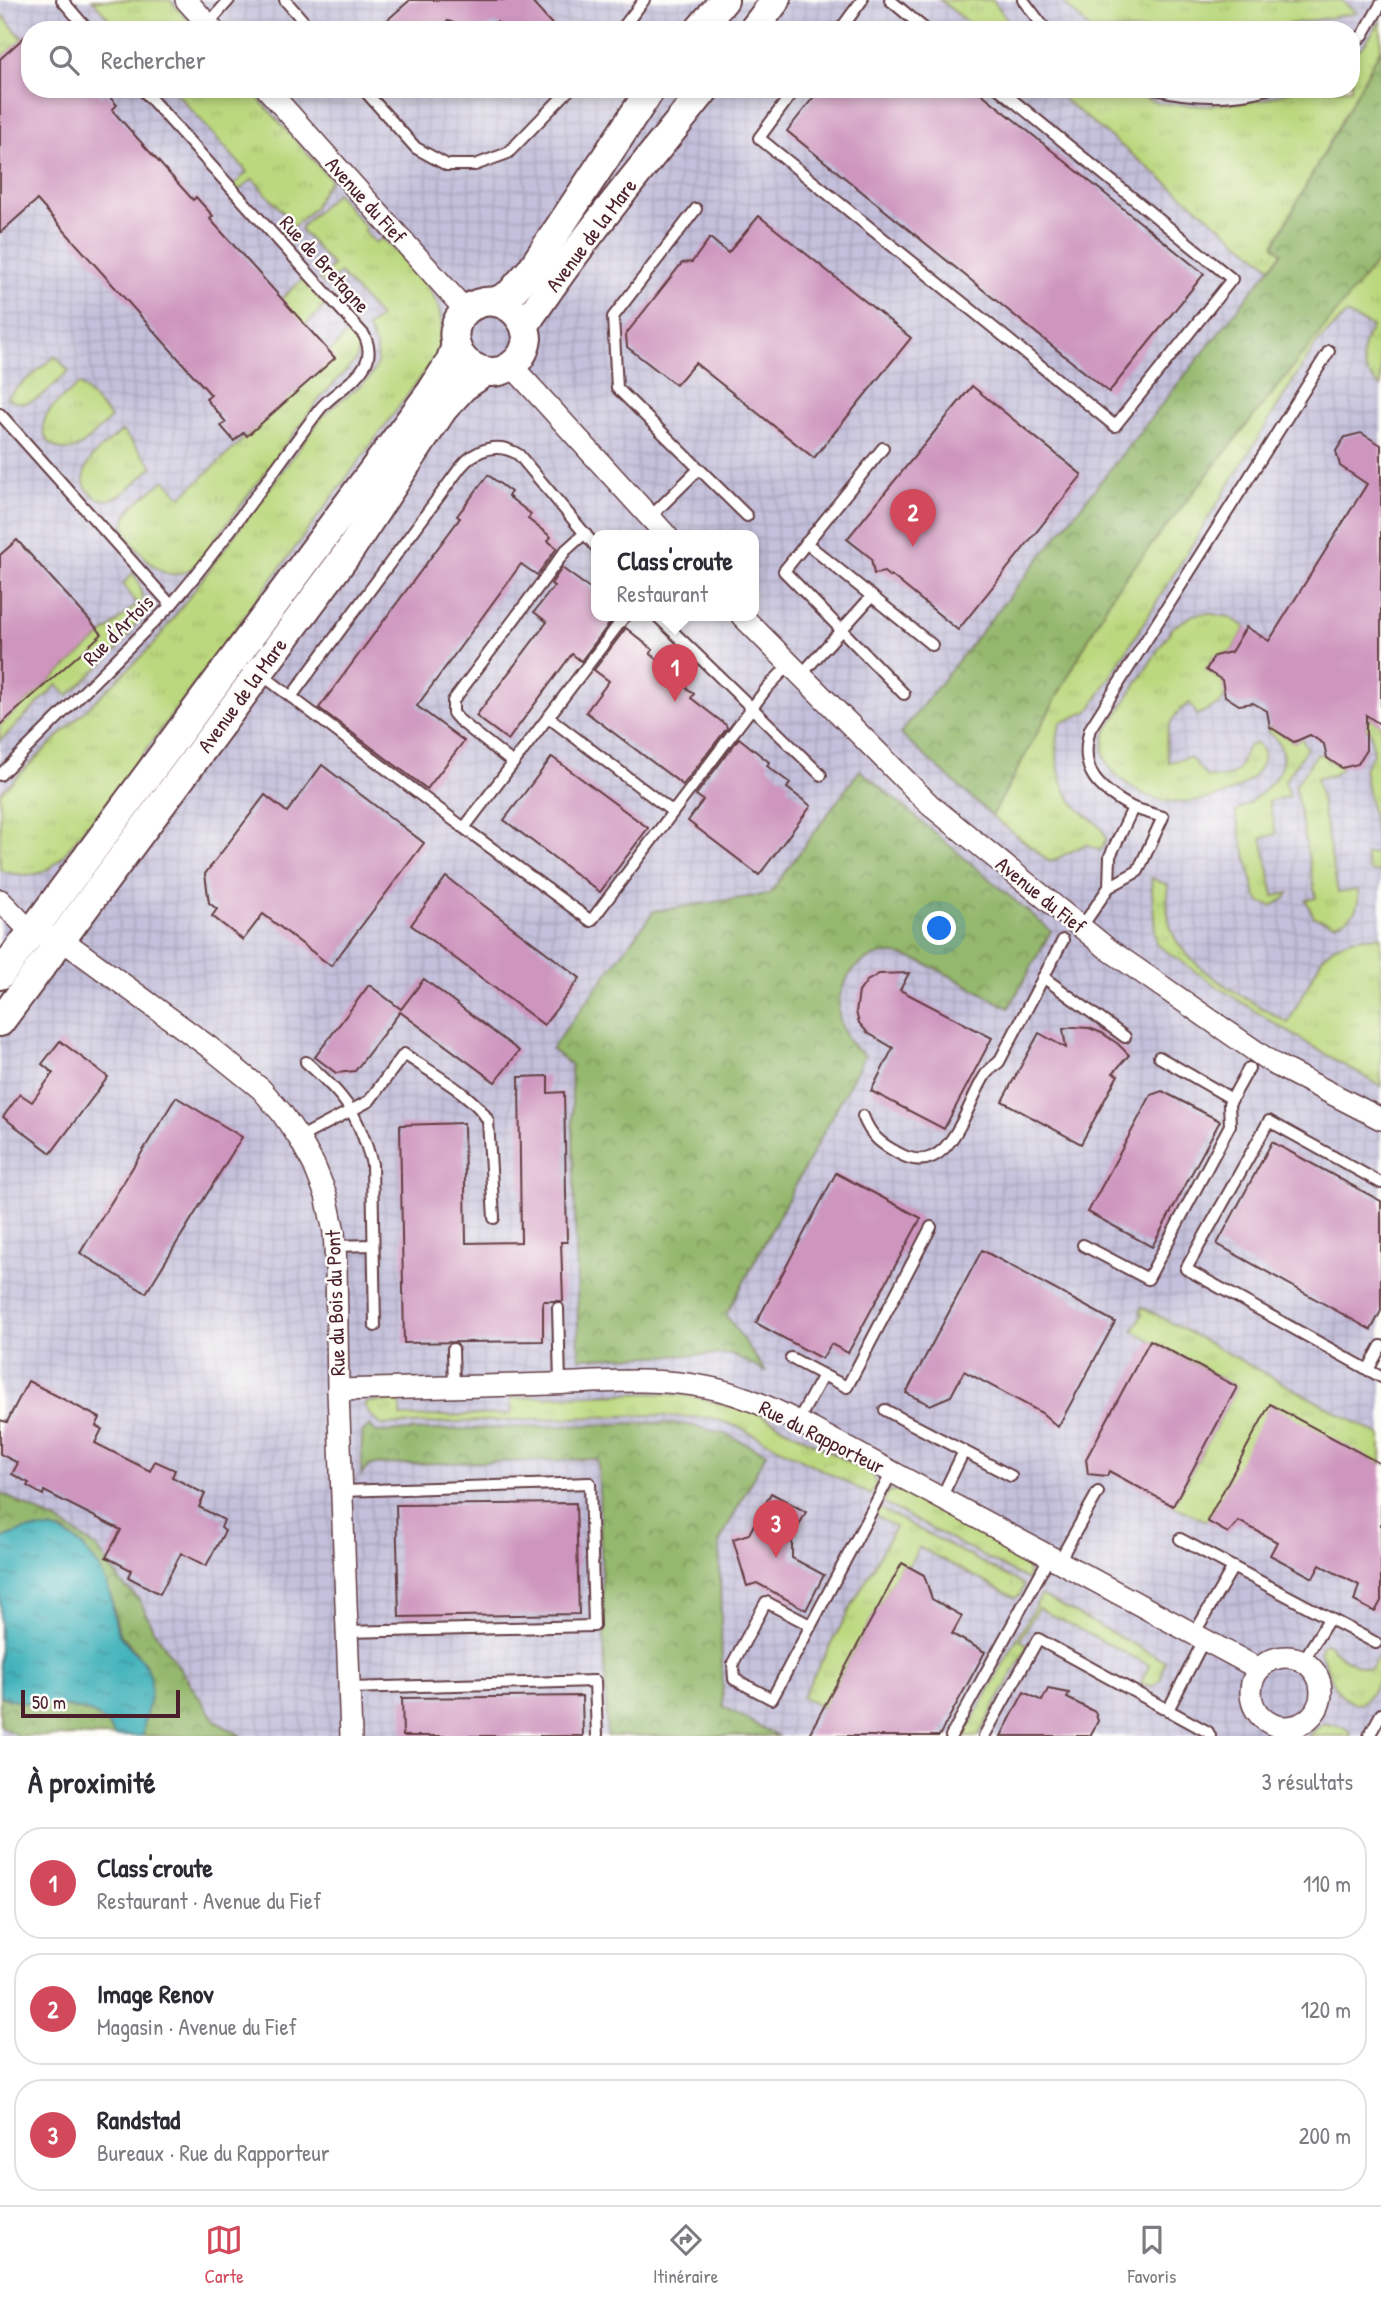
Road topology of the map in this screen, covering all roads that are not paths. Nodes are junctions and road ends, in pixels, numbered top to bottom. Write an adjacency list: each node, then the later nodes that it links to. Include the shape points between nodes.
1 (62, 0): 12 (lane)
2 (186, 0): 13 (street)
3 (229, 0): 14 (lane)
4 (285, 0): 15 (lane)
5 (644, 0): 16 (lane)
6 (724, 0): 17 (street)
7 (776, 0): 18 (street)
8 (862, 0): 19 (lane)
9 (890, 0): 20 (lane)
10 (1023, 0): 21 (lane)
11 (1381, 4): 22 (lane)
12 (80, 21)
13 (205, 21)
14 (214, 21)
15 (303, 21)
16 (628, 21)
17 (706, 21)
18 (760, 21)
19 (847, 21)
20 (915, 21)
21 (1038, 21)
22 (1360, 38)
23 (150, 98): 48 (lane, Rue de Bretagne, via 364,335 369,357 322,406)
24 (275, 98): 33 (street, Avenue du Fief)
25 (371, 98): 26 (lane, via 416,148 447,165 475,165 508,153)
26 (561, 98)
27 (645, 98): 32 (street, Avenue de la Mare, via 531,270)
28 (698, 98): 34 (street, Avenue de la Mare, via 592,231)
29 (788, 98): 30 (lane, via 759,138 1115,426 1233,279)
30 (1010, 98)
31 (696, 209): 40 (lane, via 613,317 617,388)
32 (497, 302): 33 (street, via 480,303); 34 (street, via 515,310)
33 (466, 311): 35 (street, Avenue de la Mare, via 456,331)
34 (525, 327): 37 (street, Avenue de la Mare, via 525,348)
35 (456, 346): 37 (street, via 467,363); 69 (street, Avenue de la Mare, via 431,392)
36 (1329, 352): 63 (lane, via 1090,729 1085,746 1093,779)
37 (499, 369): 42 (street); 55 (street, Avenue de la Mare, via 463,387 443,410)
38 (0, 414): 48 (lane, Rue d'Artois)
39 (883, 448): 46 (lane)
40 (699, 469): 41 (lane); 42 (lane)
41 (747, 516)
42 (650, 517): 43 (street)
43 (662, 530)
44 (585, 533): 45 (lane); 57 (lane, via 519,456 502,448 473,454); 60 (lane, via 566,550 453,701 453,713 459,720)
45 (591, 541)
46 (806, 543): 47 (lane); 52 (lane, via 784,571)
47 (872, 596): 52 (lane); 53 (lane)
48 (171, 605): 61 (lane, Rue d'Artois)
49 (621, 621): 59 (lane)
50 (662, 621): 58 (lane)
51 (747, 621): 54 (street, Avenue du Fief)
52 (841, 630): 54 (lane); 56 (lane)
53 (932, 645)
54 (794, 670): 58 (lane); 68 (street, Avenue du Fief, via 930,805)
55 (259, 673): 57 (lane); 70 (street, Avenue de la Mare)
56 (904, 694)
57 (291, 697): 65 (lane)
58 (752, 708): 62 (lane); 64 (lane)
59 (548, 717): 60 (lane); 64 (lane)
60 (513, 763): 65 (lane)
61 (0, 775)
62 (821, 775)
63 (1133, 808): 66 (lane, via 1110,856); 66 (lane, via 1163,817 1138,870)
64 (673, 812): 65 (lane, via 591,922)
65 (464, 828)
66 (1109, 887): 68 (lane)
67 (0, 900): 69 (street)
68 (1081, 928): 82 (street, Avenue du Fief, via 1274,1064)
69 (32, 933): 70 (street, Rue du Bois du Pont); 72 (street, Avenue de la Mare)
70 (61, 939): 74 (street, Avenue de la Mare); 83 (street, Rue du Bois du Pont, via 261,1089)
71 (1063, 940): 73 (lane)
72 (0, 975)
73 (1043, 977): 75 (lane); 81 (lane, via 999,1062 985,1074 950,1143 940,1153 916,1160 907,1157 879,1143)
74 (0, 1022)
75 (1125, 1037)
76 (1159, 1057): 79 (lane)
77 (306, 1062): 80 (lane, via 335,1087)
78 (1249, 1068): 79 (lane)
79 (1232, 1099): 88 (lane, via 1230,1125 1148,1279)
80 (352, 1111): 83 (lane); 85 (lane, via 369,1101 404,1054 471,1100 488,1121); 87 (lane, via 372,1164)
81 (863, 1116)
82 (1381, 1119)
83 (299, 1138): 89 (street, Rue du Bois du Pont, via 326,1195)
84 (1381, 1183): 95 (lane, via 1269,1121 1186,1269)
85 (494, 1219)
86 (931, 1227): 96 (lane, via 847,1387)
87 (373, 1245): 89 (lane); 91 (lane)
88 (1083, 1245)
89 (335, 1246): 100 (street, Rue du Bois du Pont)
90 (558, 1308): 98 (lane)
91 (375, 1326)
92 (1381, 1346): 95 (lane)
93 (453, 1349): 99 (lane)
94 (791, 1358): 96 (lane)
95 (1368, 1370): 97 (lane)
96 (823, 1375): 102 (lane)
97 (1381, 1377)
98 (560, 1383): 99 (street, Rue du Rapporteur); 102 (street, Rue du Rapporteur, via 705,1387 772,1408)
99 (454, 1387): 100 (street, Rue du Rapporteur)
100 (338, 1390): 106 (street, Rue du Bois du Pont)
101 (885, 1410): 103 (lane)
102 (798, 1422): 104 (street, Rue du Rapporteur)
103 (964, 1451): 105 (lane); 108 (lane)
104 (892, 1472): 108 (street, Rue du Rapporteur); 113 (lane)
105 (1011, 1476)
106 (342, 1491): 114 (street, Rue du Bois du Pont); 114 (lane, via 590,1483 594,1626)
107 (1098, 1492): 110 (lane)
108 (940, 1498): 110 (street, Rue du Rapporteur)
109 (1180, 1539): 111 (lane)
110 (1054, 1559): 115 (street, Rue du Rapporteur); 124 (lane)
111 (1233, 1567): 112 (lane); 115 (lane)
112 (1329, 1619): 116 (lane); 117 (lane)
113 (810, 1625): 113 (lane, via 772,1699 734,1679 733,1663 766,1602)
114 (347, 1632): 119 (street, Rue du Bois du Pont)
115 (1199, 1637): 118 (street, Rue du Rapporteur); 120 (lane)
116 (1376, 1643)
117 (1303, 1661): 118 (street, via 1282,1657); 118 (street, via 1318,1678 1320,1700 1308,1719 1288,1727 1266,1721 1253,1703 1252,1684)
118 (1259, 1669)
119 (349, 1688): 122 (street, Rue du Bois du Pont); 123 (lane, via 595,1681)
120 (1168, 1710): 125 (lane, via 1038,1639); 126 (lane)
121 (1381, 1714): 127 (lane)
122 (351, 1736)
123 (597, 1736)
124 (951, 1736)
125 (984, 1736)
126 (1210, 1736)
127 (1369, 1736)

